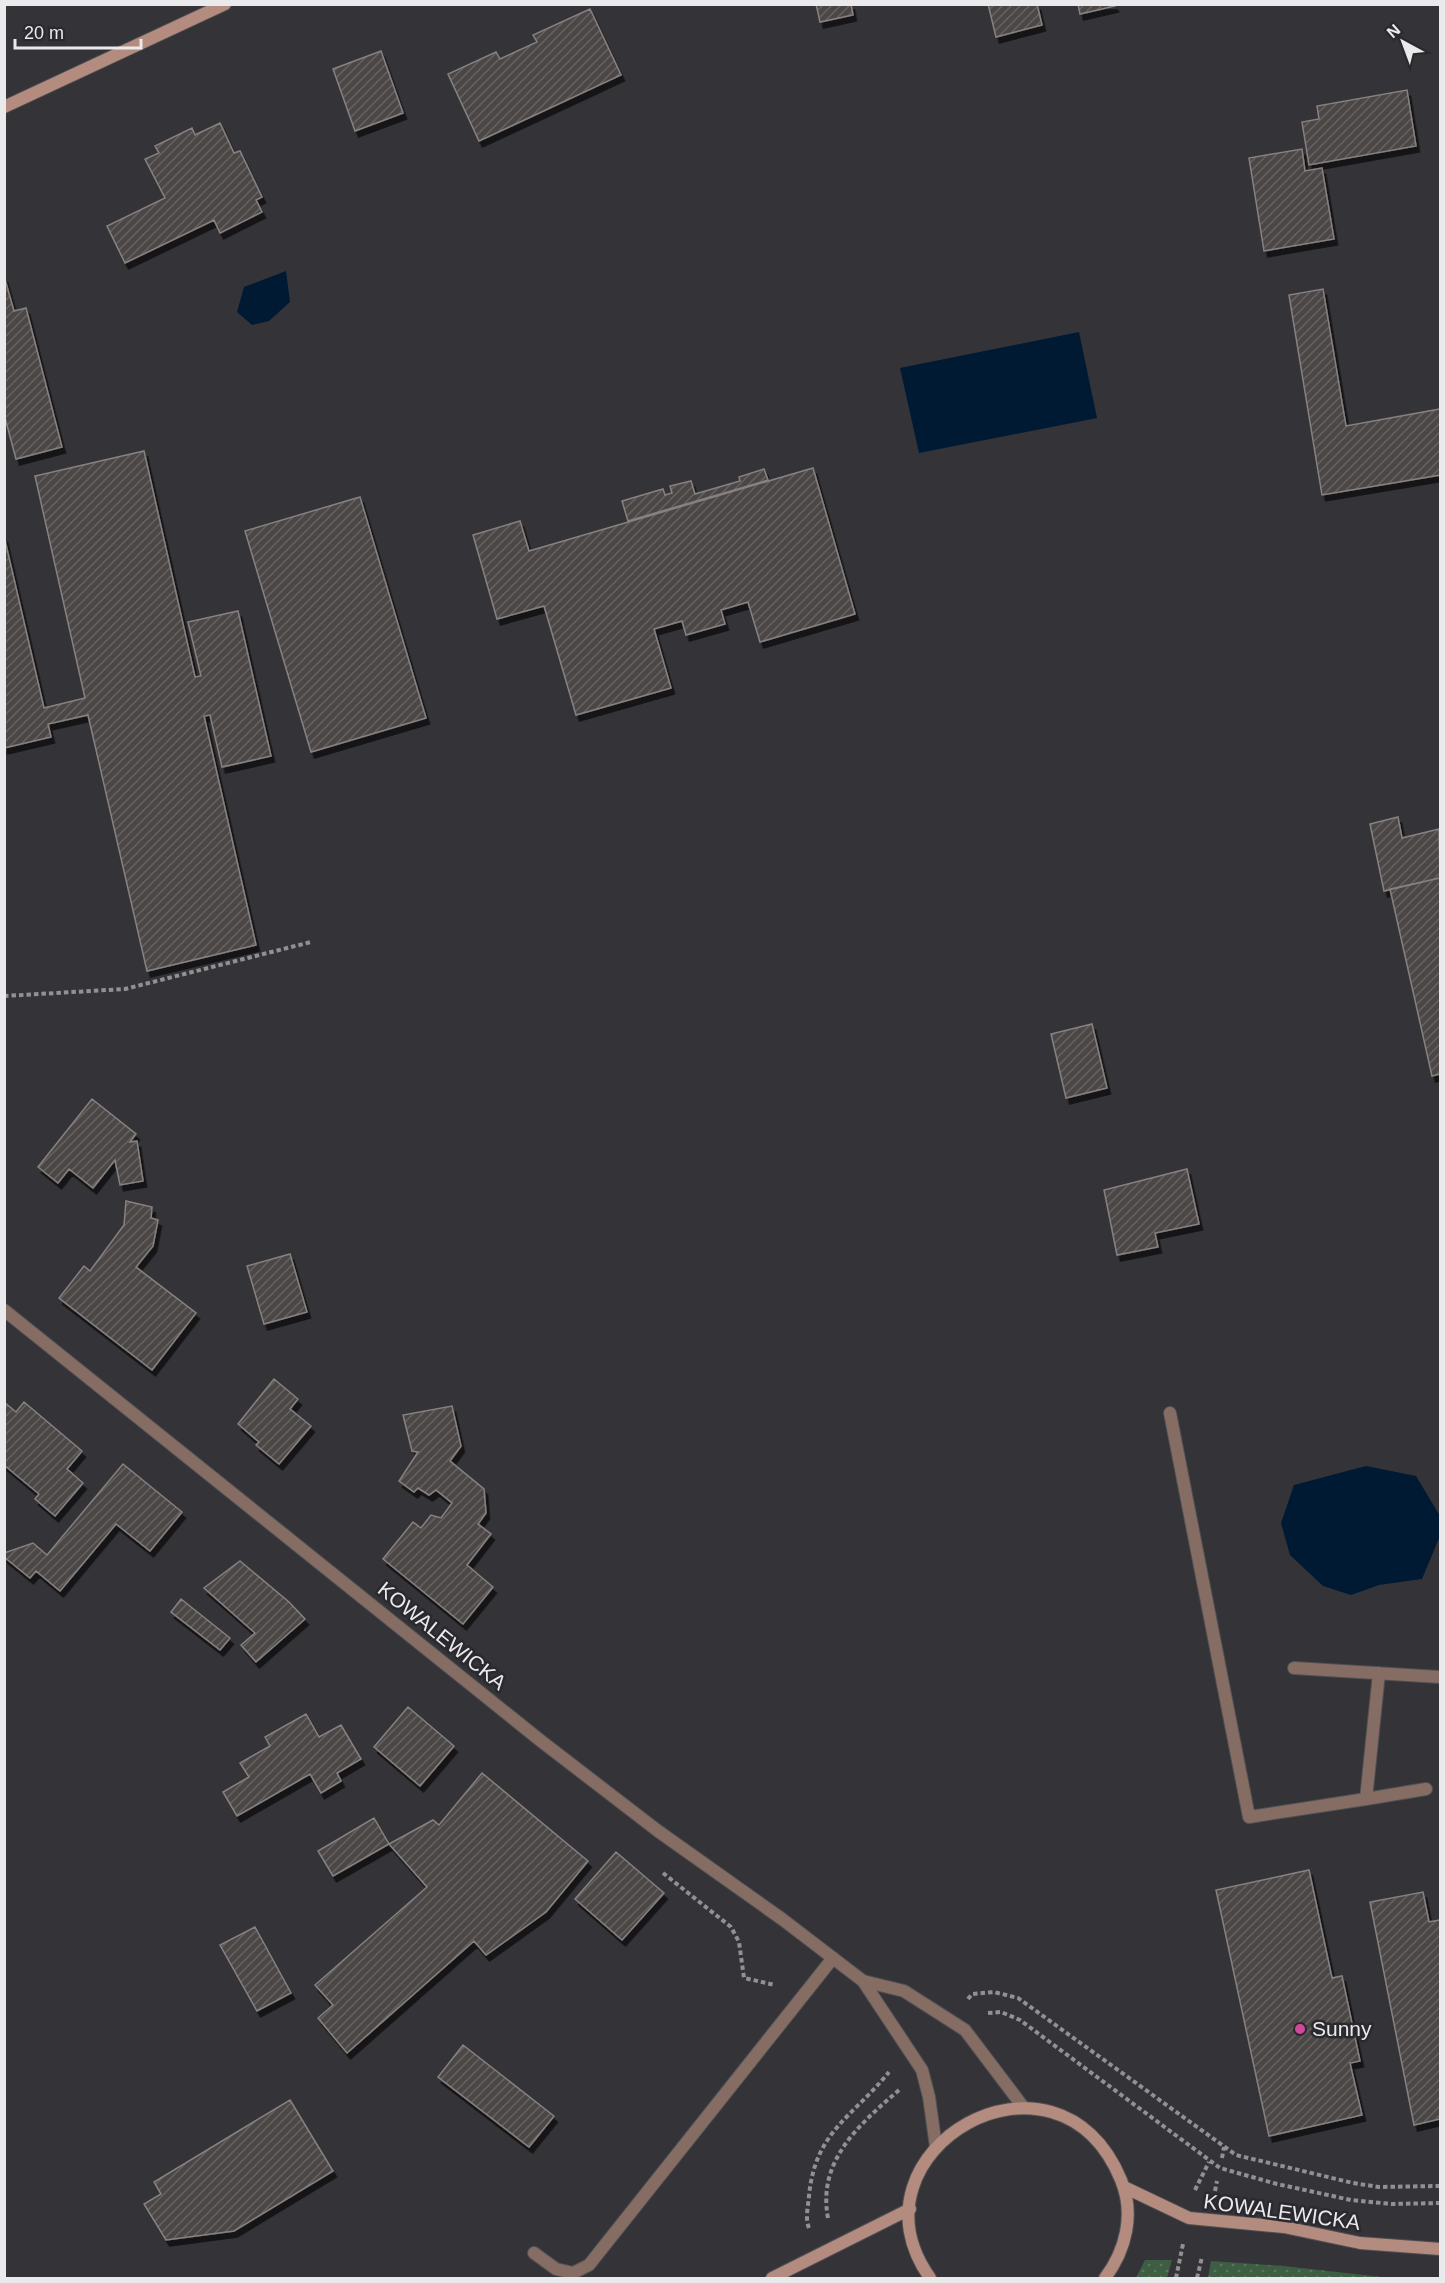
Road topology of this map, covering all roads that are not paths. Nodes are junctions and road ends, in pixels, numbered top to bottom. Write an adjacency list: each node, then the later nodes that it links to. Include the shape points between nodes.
1 (225, 4): 2 (street)
2 (4, 107)
3 (4, 1310): 10 (street, KOWALEWICKA, via 541,1741)
4 (1170, 1413): 9 (street, via 1250,1817)
5 (1294, 1668): 6 (street)
6 (1379, 1673): 7 (street); 9 (street)
7 (1440, 1677)
8 (1426, 1789): 9 (street)
9 (1366, 1799)
10 (833, 1958): 11 (street, KOWALEWICKA); 17 (street, via 589,2265 573,2273 556,2269)
11 (863, 1981): 12 (street, KOWALEWICKA, via 904,1991 965,2030); 13 (street, KOWALEWICKA, via 922,2070)
12 (1024, 2108): 13 (street, via 974,2118 953,2130); 14 (street, via 1075,2123 1099,2142)
13 (936, 2147): 15 (street, via 914,2187)
14 (1124, 2187): 16 (street, KOWALEWICKA, via 1189,2218 1284,2227 1360,2243); 20 (street, via 1127,2225 1118,2260)
15 (910, 2209): 18 (street); 19 (street, via 915,2250)
16 (1440, 2249)
17 (534, 2253)
18 (771, 2278)
19 (930, 2278)
20 (1105, 2278)

